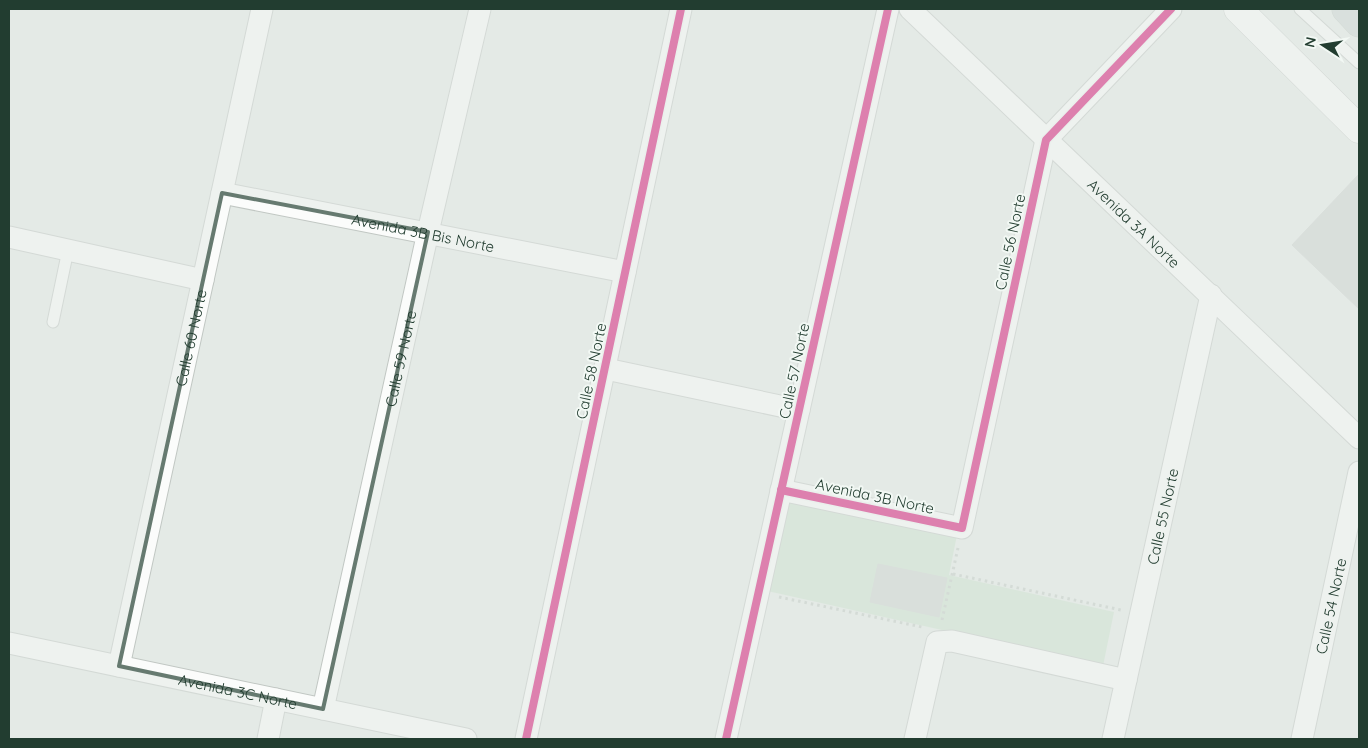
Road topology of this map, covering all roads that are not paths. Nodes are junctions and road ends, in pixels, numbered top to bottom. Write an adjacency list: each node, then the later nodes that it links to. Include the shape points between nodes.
1 (262, 9): 14 (street, Calle 60 Norte)
2 (480, 9): 15 (street, Calle 59 Norte)
3 (681, 9): 18 (street, Calle 58 Norte)
4 (888, 9): 23 (street, Calle 57 Norte)
5 (910, 9): 13 (street, Avenida 3A Norte)
6 (1170, 9): 13 (street)
7 (1238, 9): 12 (street)
8 (1300, 9): 11 (lane)
9 (1346, 9): 10 (main road)
10 (1359, 23)
11 (1359, 63)
12 (1359, 129)
13 (1046, 140): 20 (street, Avenida 3A Norte); 27 (street, Calle 56 Norte)
14 (222, 193): 15 (street, Avenida 3B Bis Norte); 19 (street, Calle 60 Norte)
15 (428, 232): 18 (street, Avenida 3B Bis Norte); 32 (street, Calle 59 Norte)
16 (9, 237): 17 (street)
17 (68, 250): 19 (street); 21 (lane)
18 (624, 272): 22 (street, Calle 58 Norte)
19 (204, 280): 29 (street, Calle 60 Norte)
20 (1211, 295): 24 (street, Avenida 3A Norte); 30 (street, Calle 55 Norte)
21 (54, 322)
22 (606, 369): 23 (street); 35 (street, Calle 58 Norte)
23 (799, 410): 26 (street, Calle 57 Norte)
24 (1359, 438)
25 (1359, 472): 39 (street, Calle 54 Norte)
26 (781, 490): 27 (street, Avenida 3B Norte); 36 (street, Calle 57 Norte)
27 (962, 528)
28 (9, 643): 29 (street, Avenida 3C Norte)
29 (119, 666): 31 (street, Avenida 3C Norte)
30 (1126, 680): 37 (street, via 934,635); 38 (street, Calle 55 Norte)
31 (276, 699): 32 (street, Avenida 3C Norte); 33 (street)
32 (323, 709): 34 (street, Avenida 3C Norte)
33 (268, 739)
34 (466, 739)
35 (526, 739)
36 (726, 739)
37 (915, 739)
38 (1113, 739)
39 (1302, 739)

